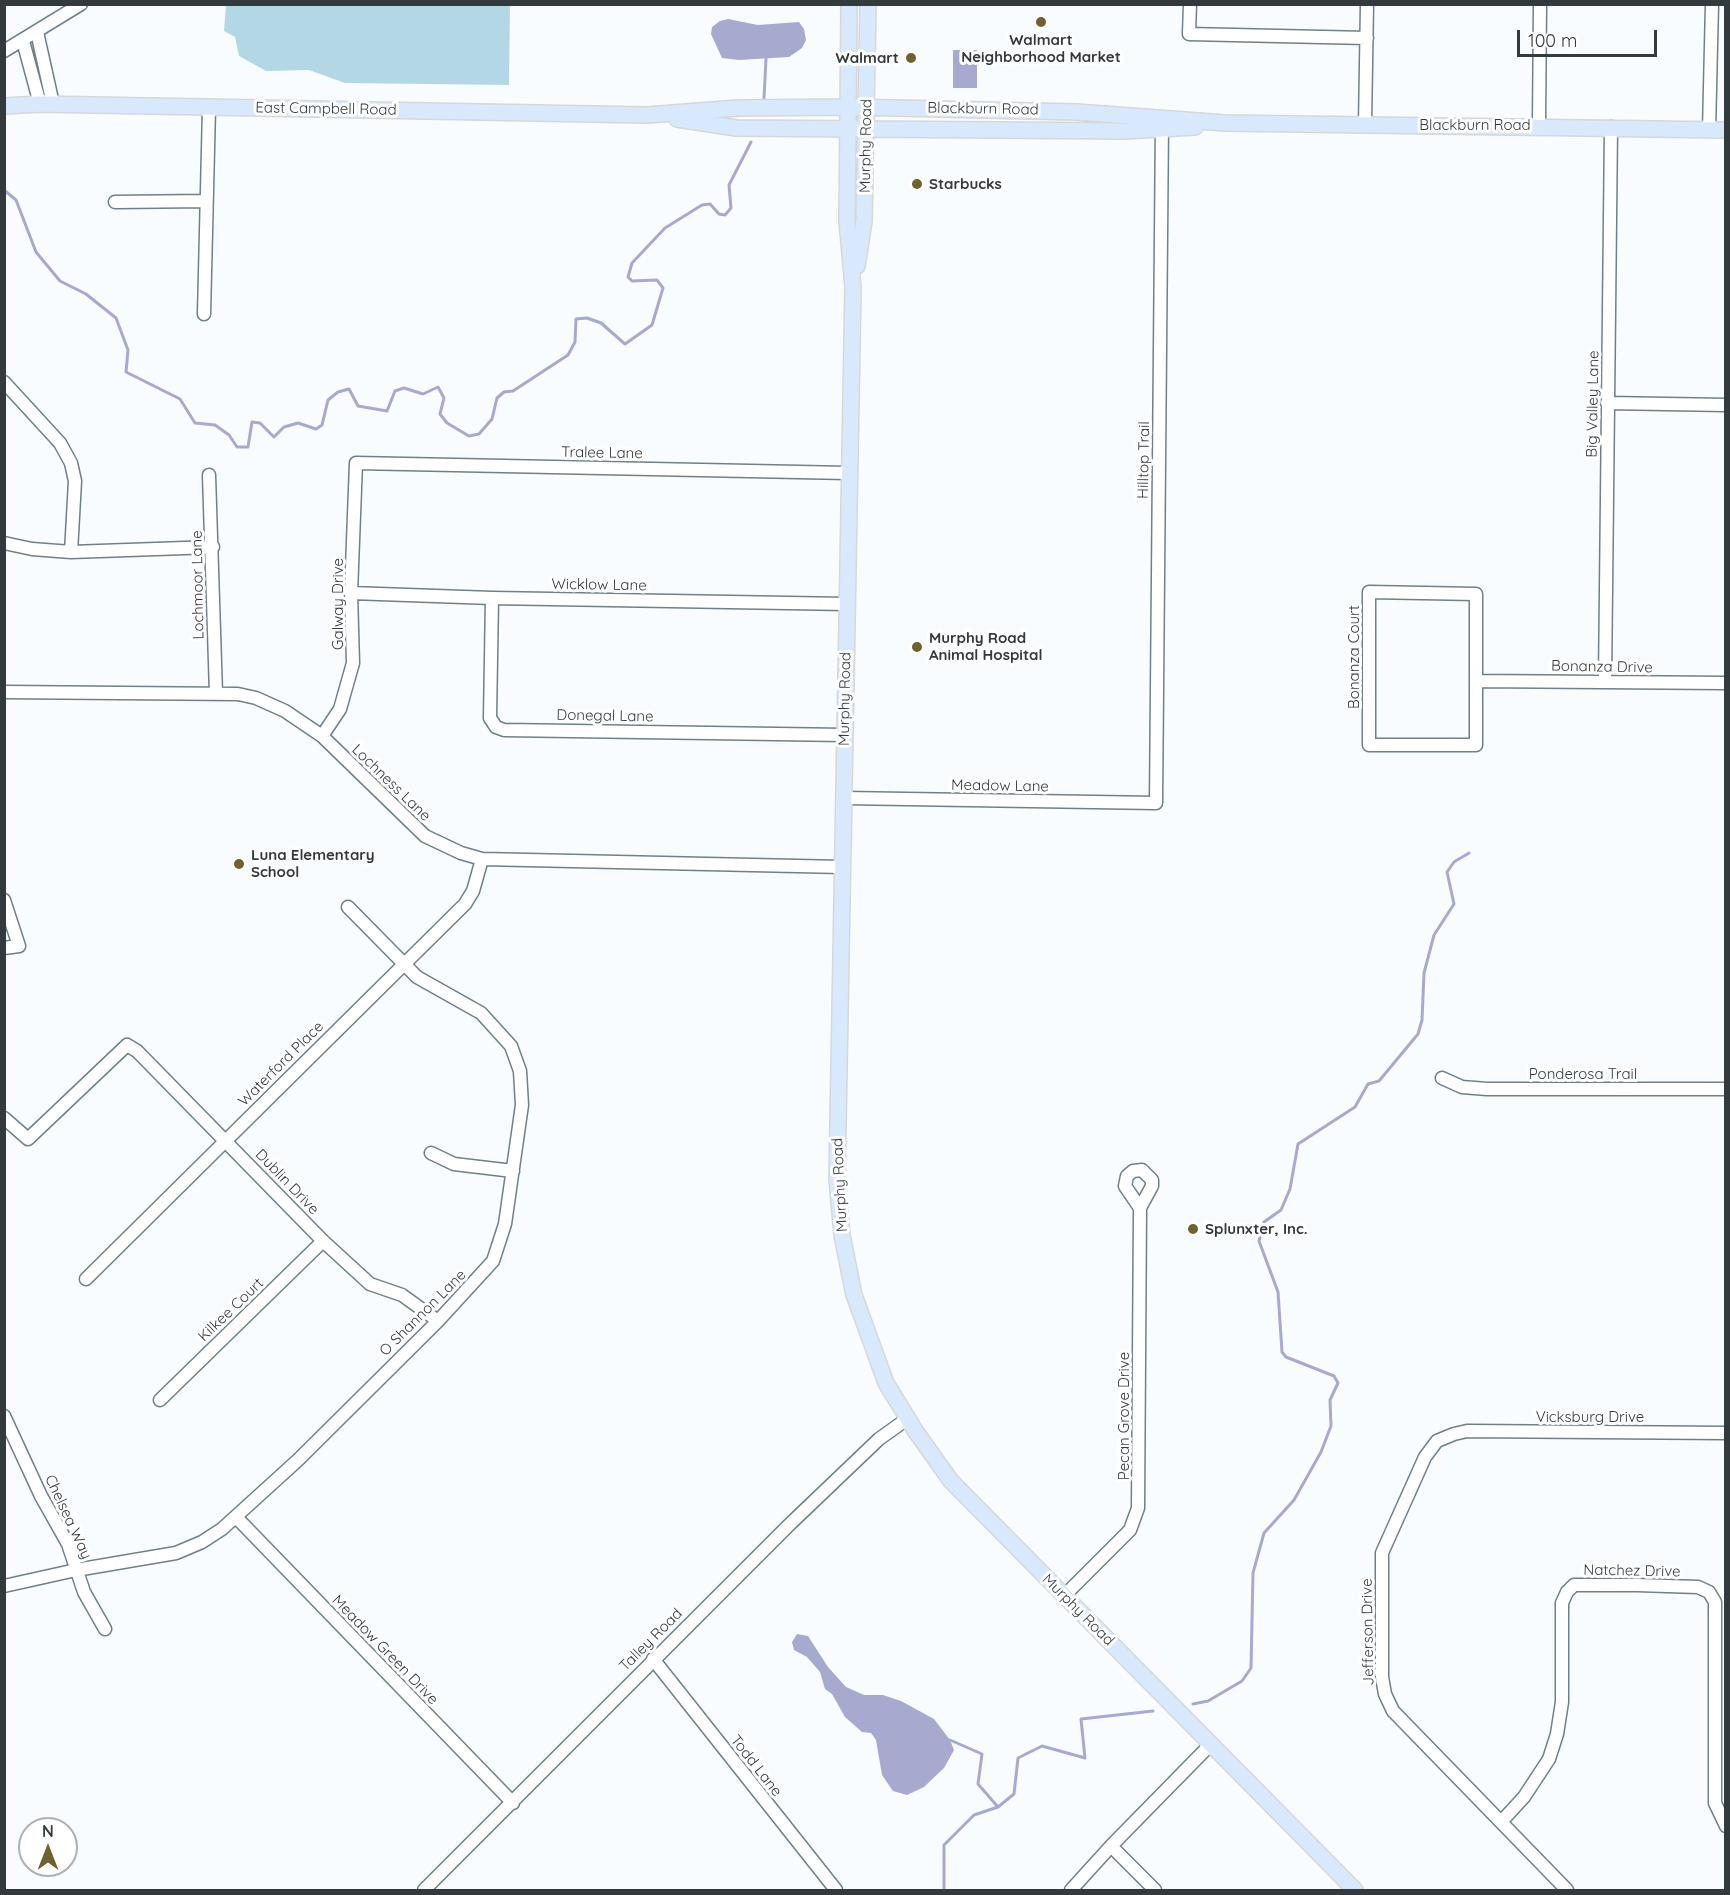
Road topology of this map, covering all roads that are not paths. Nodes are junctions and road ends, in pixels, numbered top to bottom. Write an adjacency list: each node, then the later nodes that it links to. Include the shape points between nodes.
1 (81, 4): 8 (street)
2 (849, 4): 14 (main road, Murphy Road)
3 (868, 4): 15 (main road, Murphy Road)
4 (1190, 4): 9 (street, via 1189,34)
5 (1367, 4): 9 (street)
6 (1540, 4): 22 (street)
7 (1712, 4): 28 (street)
8 (37, 32): 10 (street); 12 (street)
9 (1367, 38): 21 (street)
10 (23, 41): 11 (street); 12 (street)
11 (4, 51)
12 (47, 104): 13 (main road, East Campbell Road); 16 (main road, East Campbell Road)
13 (4, 106)
14 (849, 107): 15 (main road, Blackburn Road); 19 (main road, East Campbell Road, via 738,108); 24 (main road, Murphy Road)
15 (867, 107): 17 (main road, Blackburn Road); 25 (main road, Murphy Road)
16 (209, 108): 19 (main road, East Campbell Road); 30 (street)
17 (1034, 110): 18 (main road, Blackburn Road); 26 (main road, via 988,120)
18 (1077, 112): 20 (main road, Blackburn Road); 27 (main road)
19 (647, 115): 24 (main road, East Campbell Road, via 736,128)
20 (1162, 124): 21 (main road, Blackburn Road); 27 (main road, Blackburn Road); 55 (street, Hilltop Trail)
21 (1365, 125): 22 (main road, Blackburn Road)
22 (1539, 126): 23 (main road, Blackburn Road)
23 (1611, 127): 28 (main road, Blackburn Road); 35 (street, Big Valley Lane)
24 (849, 128): 25 (main road, Blackburn Road); 32 (main road, Murphy Road, via 848,221)
25 (867, 128): 26 (main road, Blackburn Road); 32 (main road, Murphy Road, via 864,221)
26 (982, 129): 27 (main road, Blackburn Road)
27 (1076, 130)
28 (1709, 130): 29 (main road, Blackburn Road)
29 (1725, 130)
30 (206, 201): 31 (street); 33 (street)
31 (115, 202)
32 (853, 287): 38 (main road, Murphy Road)
33 (204, 314)
34 (4, 382): 42 (street, via 60,443 71,463 75,481)
35 (1607, 403): 36 (street); 47 (street, Big Valley Lane)
36 (1725, 405)
37 (356, 464): 38 (street, Tralee Lane); 43 (street, Galway Drive)
38 (849, 473): 45 (main road, Murphy Road)
39 (209, 475): 41 (street, Lochmoor Lane)
40 (4, 543): 42 (street)
41 (213, 547): 42 (street); 50 (street, Lochmoor Lane)
42 (71, 552)
43 (351, 593): 44 (street, Wicklow Lane); 53 (street, Galway Drive, via 351,679 340,709)
44 (492, 598): 45 (street, Wicklow Lane); 52 (street, Donegal Lane, via 490,718 496,727)
45 (847, 604): 52 (main road, Murphy Road)
46 (1477, 681): 46 (street, Bonanza Court, via 1476,594 1370,592 1369,744 1476,744); 47 (street, Bonanza Drive)
47 (1605, 681): 48 (street, Bonanza Drive)
48 (1725, 683)
49 (5, 692): 50 (street, Lochness Lane); 51 (street)
50 (216, 694): 53 (street, Lochness Lane, via 238,694 273,705)
51 (4, 700)
52 (845, 735): 54 (main road, Murphy Road)
53 (321, 736): 56 (street, Lochness Lane, via 425,836 461,854)
54 (844, 798): 55 (street, Meadow Lane); 57 (main road, Murphy Road)
55 (1156, 803)
56 (482, 859): 57 (street, Lochness Lane); 61 (street, Waterford Place, via 465,904)
57 (842, 867): 74 (main road, Murphy Road, via 837,1155 842,1235 850,1280 867,1333 886,1383)
58 (4, 900): 60 (street, via 19,946)
59 (348, 907): 61 (street, O Shannon Lane)
60 (4, 948)
61 (404, 963): 65 (street, Waterford Place); 67 (street, O Shannon Lane, via 439,992 481,1012 511,1046 520,1071 522,1105)
62 (1442, 1078): 63 (street, Ponderosa Trail, via 1462,1087 1486,1089)
63 (1725, 1089)
64 (4, 1118): 65 (street, Dublin Drive, via 28,1139 128,1045)
65 (225, 1141): 69 (street, Dublin Drive); 70 (street, Waterford Place)
66 (431, 1153): 67 (street, via 454,1164)
67 (513, 1171): 71 (street, O Shannon Lane, via 505,1224 493,1261)
68 (1140, 1208): 80 (street, Pecan Grove Drive, via 1138,1508 1130,1530)
69 (323, 1241): 71 (street, Dublin Drive, via 370,1284 402,1295); 72 (street, Kilkee Court)
70 (86, 1279)
71 (438, 1321): 77 (street, O Shannon Lane)
72 (160, 1400)
73 (4, 1416): 78 (street, Chelsea Way, via 68,1544)
74 (907, 1419): 80 (main road, Murphy Road, via 951,1481); 82 (street, Talley Road, via 841,1475)
75 (1725, 1433): 76 (street, Vicksburg Drive)
76 (1454, 1434): 85 (street, Jefferson Drive, via 1437,1442 1425,1457 1382,1553 1382,1677 1393,1711)
77 (236, 1517): 78 (street, O Shannon Lane, via 202,1542 176,1553); 84 (street, Meadow Green Drive)
78 (76, 1570): 79 (street, O Shannon Lane); 81 (street, Chelsea Way)
79 (5, 1585)
80 (1064, 1596): 83 (main road, Murphy Road)
81 (105, 1629)
82 (653, 1659): 84 (street, Talley Road); 89 (street, Todd Lane)
83 (1210, 1744): 87 (street); 92 (main road, Murphy Road)
84 (513, 1803): 88 (street, Talley Road)
85 (1501, 1822): 86 (street, Natchez Drive, via 1524,1797 1549,1759 1557,1734 1562,1702 1562,1603 1567,1592 1574,1585 1636,1585 1698,1587 1709,1592 1715,1602 1715,1803); 93 (street, Jefferson Drive)
86 (1725, 1826)
87 (1111, 1846): 90 (street); 91 (street)
88 (424, 1890)
89 (836, 1890)
90 (1071, 1890)
91 (1155, 1890)
92 (1355, 1890)
93 (1567, 1890)

